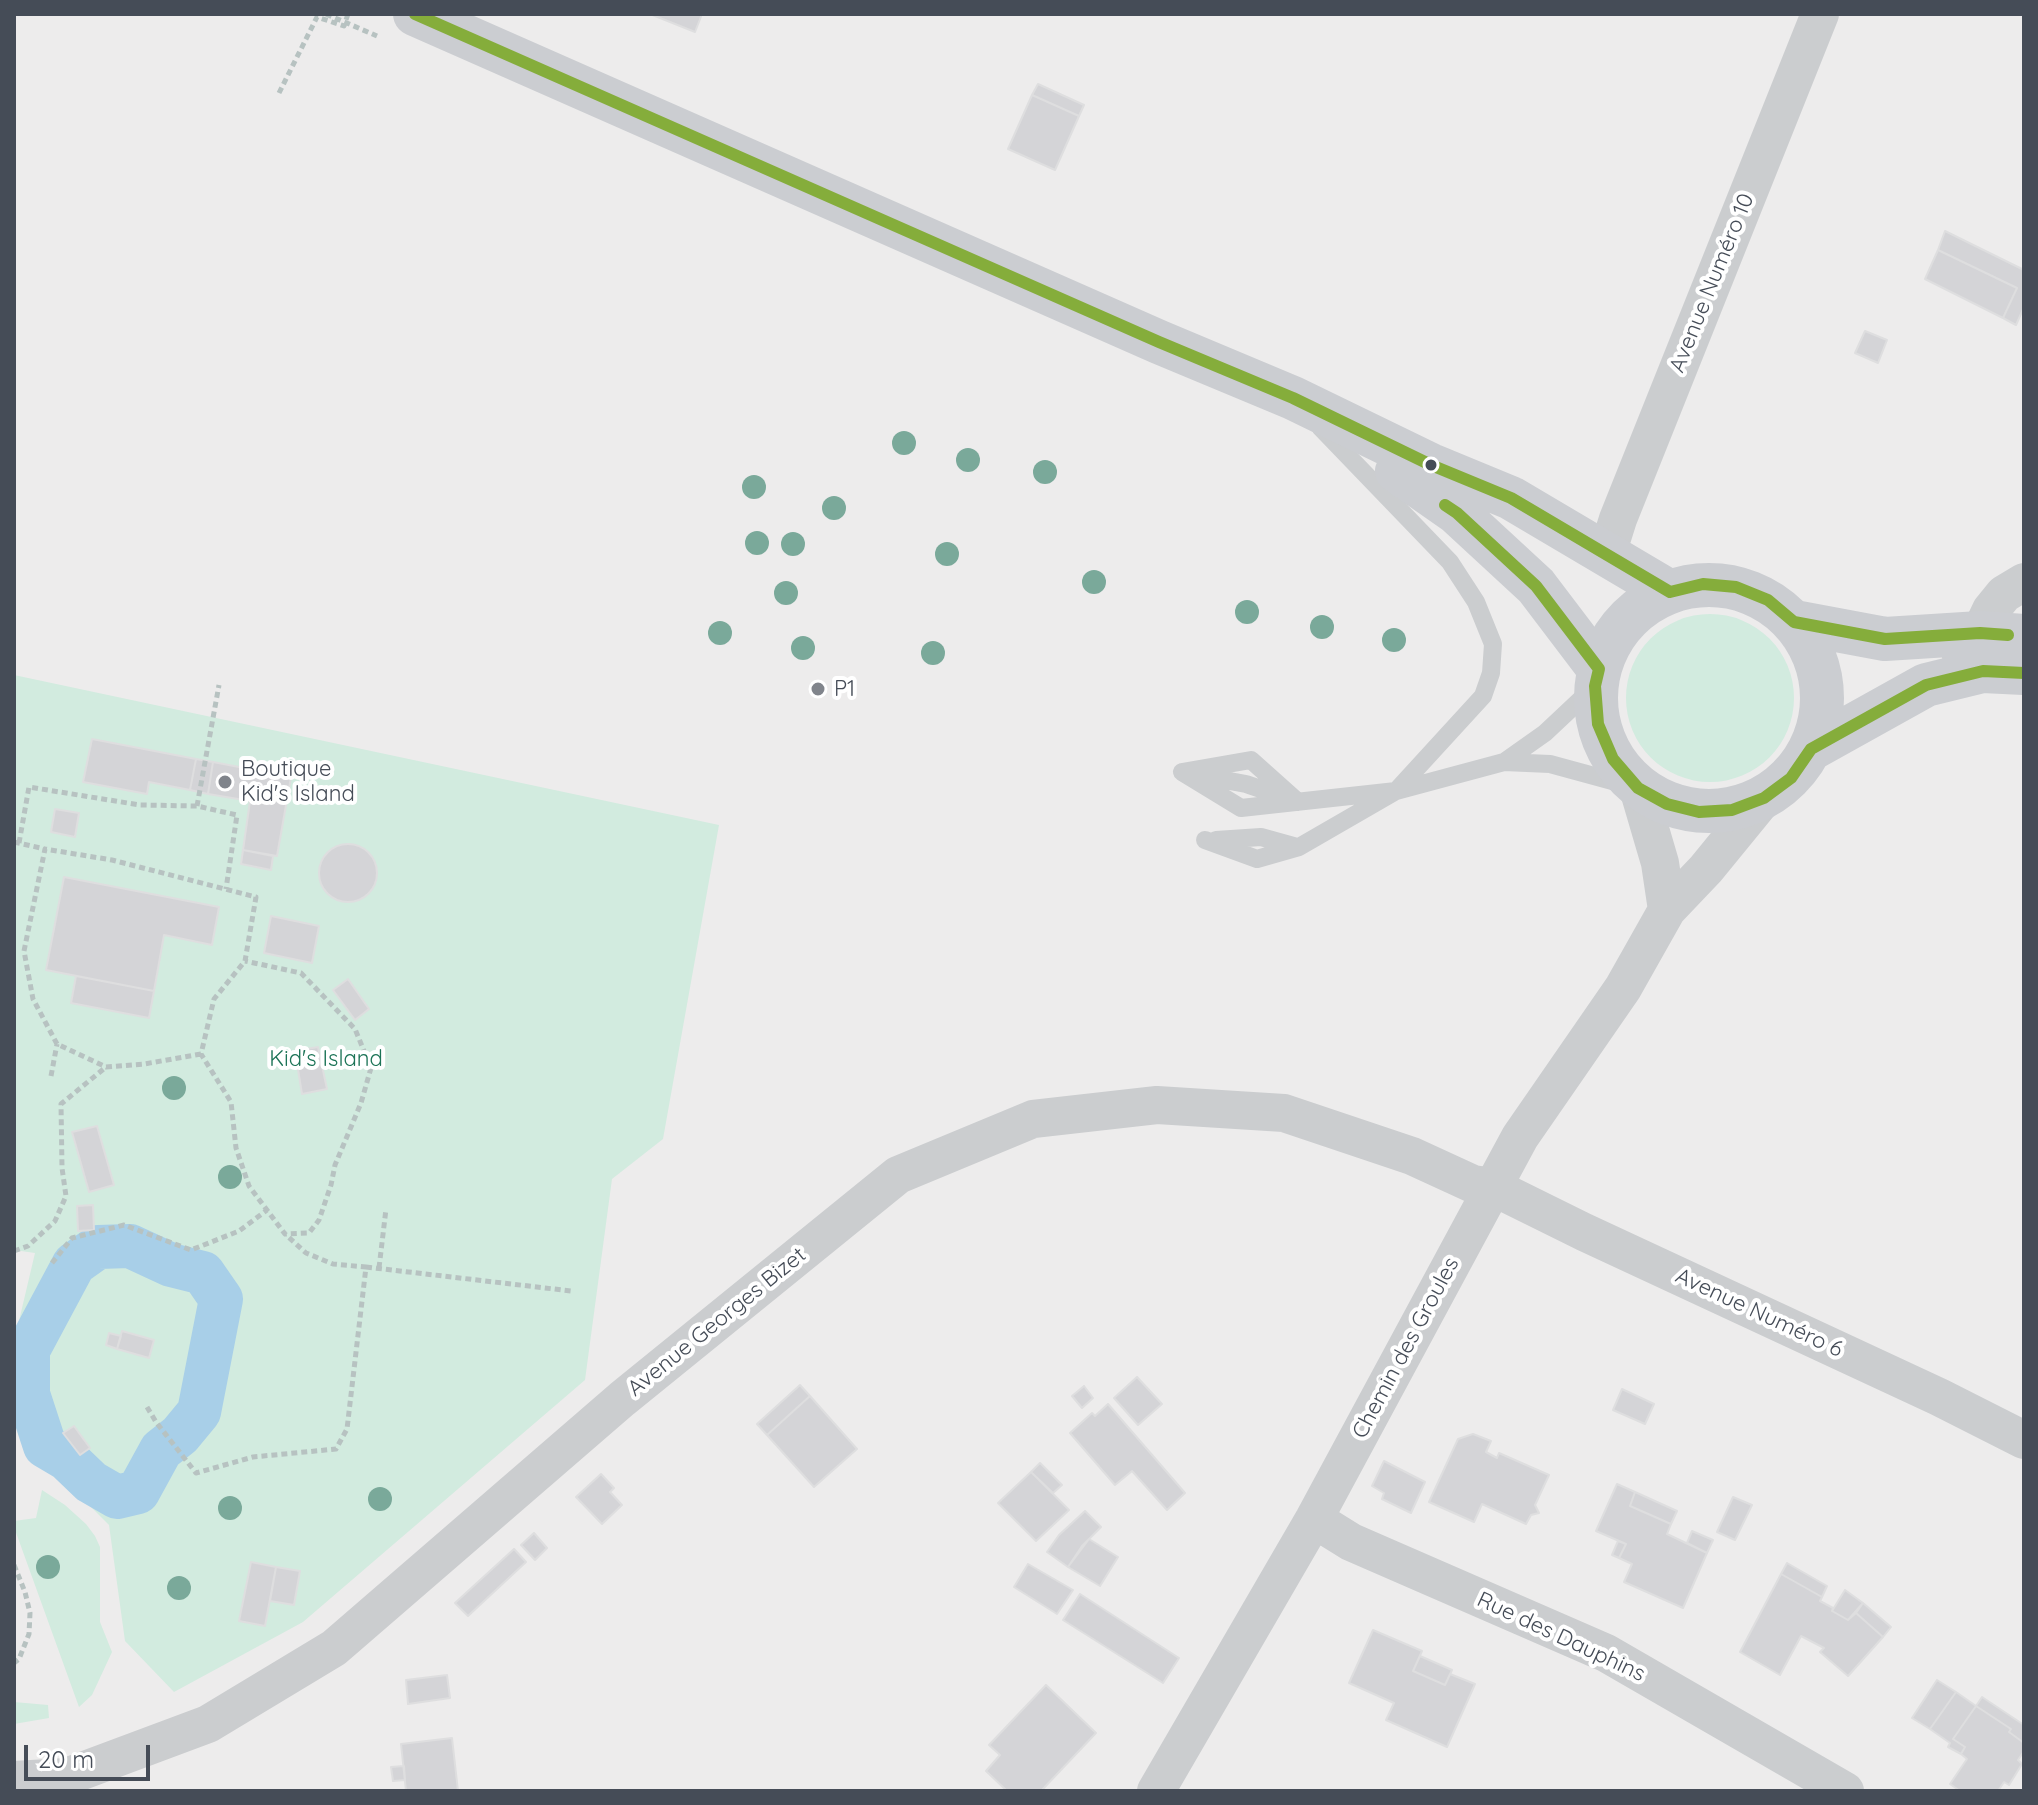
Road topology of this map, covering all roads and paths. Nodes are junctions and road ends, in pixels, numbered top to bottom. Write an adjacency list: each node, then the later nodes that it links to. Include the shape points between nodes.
1 (348, 14): 4 (path, via 344,26 317,17)
2 (415, 14): 5 (main road)
3 (1820, 14): 6 (street, Avenue Numéro 10)
4 (279, 93)
5 (1293, 398): 6 (main road, via 1511,498); 13 (main road, via 1457,513 1536,586); 19 (lane, via 1450,562 1476,602 1493,644 1483,696)
6 (1607, 554): 8 (main road)
7 (2024, 582): 10 (street, via 2004,594)
8 (1670, 592): 9 (main road, via 1703,584 1736,587 1768,600); 13 (main road, via 1638,609 1613,636)
9 (1794, 622): 10 (main road, via 1885,639); 16 (main road, via 1813,650 1823,683 1822,717)
10 (1980, 633): 11 (main road); 15 (street)
11 (2024, 636)
12 (2024, 673): 15 (main road, via 1983,671)
13 (1597, 677): 17 (lane, via 1545,733); 18 (main road, via 1598,724 1613,759)
14 (219, 685): 22 (path)
15 (1926, 685): 16 (main road)
16 (1811, 749): 20 (main road, via 1791,778)
17 (1504, 762): 18 (lane, via 1550,764); 19 (lane)
18 (1638, 788): 20 (main road, via 1667,804 1699,812 1732,810); 27 (street, via 1660,863)
19 (1396, 791): 21 (lane); 23 (lane, via 1299,847 1261,837)
20 (1764, 798): 27 (street, Chemin des Groules)
21 (1298, 802): 21 (lane, via 1241,808 1182,772 1251,760)
22 (197, 806): 24 (path, via 140,805 29,787); 26 (path, via 237,815)
23 (1205, 840)
24 (16, 843): 25 (path)
25 (45, 849): 26 (path); 29 (path, via 24,951 33,999)
26 (226, 889): 28 (path, via 256,897)
27 (1667, 910): 33 (street, Chemin des Groules, via 1623,988 1520,1137)
28 (245, 961): 30 (path, via 214,999); 36 (path, via 301,973 355,1029 371,1068 319,1220 309,1233)
29 (57, 1044): 31 (path); 32 (path)
30 (201, 1054): 31 (path); 35 (path, via 231,1102 236,1148 249,1186)
31 (106, 1067): 37 (path, via 61,1104 66,1196 55,1221 28,1246)
32 (51, 1076)
33 (1493, 1187): 43 (street, Avenue Numéro 6); 44 (street, Chemin des Groules); 47 (street, Avenue Georges Bizet, via 1284,1113 1157,1105 1033,1119 898,1175 622,1399 334,1648 208,1724 66,1777)
34 (386, 1209): 40 (path)
35 (267, 1210): 36 (path); 38 (path, via 239,1231 191,1250 124,1225 72,1238)
36 (285, 1234): 39 (path, via 306,1253 333,1264)
37 (14, 1251)
38 (52, 1263)
39 (366, 1267): 40 (path); 42 (path, via 347,1429 336,1449 253,1457 196,1473)
40 (379, 1268): 41 (path)
41 (571, 1291)
42 (147, 1407)
43 (2024, 1440)
44 (1314, 1519): 48 (street, Chemin des Groules); 49 (street, Rue des Dauphins, via 1351,1542 1606,1653)
45 (14, 1565): 46 (path, via 30,1613 29,1634)
46 (14, 1663)
47 (14, 1780)
48 (1156, 1791)
49 (1845, 1791)

